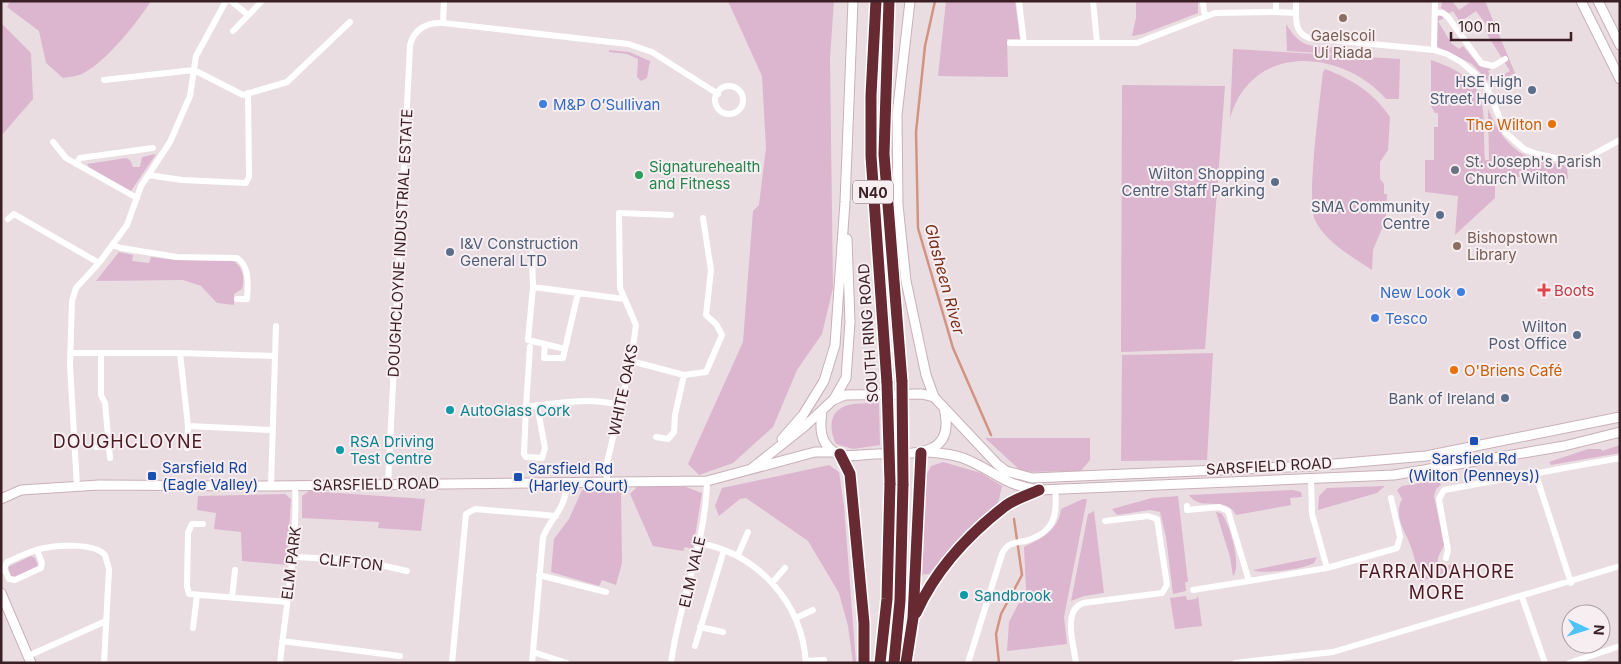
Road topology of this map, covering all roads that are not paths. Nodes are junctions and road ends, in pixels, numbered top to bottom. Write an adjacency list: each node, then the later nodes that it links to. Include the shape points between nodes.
1 (226, 1): 31 (street, via 198,52)
2 (231, 1): 20 (street)
3 (262, 1): 20 (street)
4 (444, 1): 23 (street)
5 (853, 1): 42 (main road)
6 (876, 1): 147 (highway, SOUTH RING ROAD / N40, bridge, via 871,156 887,383 890,483 887,598)
7 (889, 1): 148 (highway, SOUTH RING ROAD / N40, bridge, via 884,154 902,382 903,484 900,601)
8 (910, 1): 63 (main road, via 897,115 898,205 908,290)
9 (1019, 1): 26 (street)
10 (1093, 1): 27 (street)
11 (1203, 1): 21 (street)
12 (1276, 1): 17 (street)
13 (1296, 1): 19 (street)
14 (1435, 1): 18 (street)
15 (1581, 1): 32 (main road)
16 (1598, 1): 28 (main road)
17 (1276, 12): 19 (street); 21 (street, via 1228,12)
18 (1436, 12): 29 (street); 30 (street, via 1448,17 1481,63 1492,66)
19 (1296, 13): 29 (street, via 1297,28 1309,38)
20 (248, 15): 24 (street)
21 (1207, 16): 27 (street, via 1143,42)
22 (350, 22): 34 (street, via 287,82)
23 (443, 23): 35 (street, DOUGHCLOYNE INDUSTRIAL ESTATE, via 640,47); 89 (street, DOUGHCLOYNE INDUSTRIAL ESTATE, via 418,30 410,45)
24 (233, 31)
25 (1010, 43): 26 (street)
26 (1024, 43): 27 (street)
27 (1097, 43)
28 (1620, 45)
29 (1434, 50): 36 (street, via 1461,62 1480,78 1506,133 1524,149 1548,158 1578,162)
30 (1505, 60)
31 (194, 70): 33 (street); 34 (street, via 236,93); 40 (street, via 190,96 182,115 170,142)
32 (1620, 79)
33 (104, 80)
34 (248, 93): 40 (street, via 249,178 246,183)
35 (718, 94): 35 (street, via 724,88 733,87 743,96 742,105 733,114 724,113 717,107)
36 (1620, 140)
37 (52, 142): 39 (street)
38 (154, 148): 39 (street, via 80,158)
39 (76, 164): 41 (street)
40 (148, 175): 41 (street)
41 (137, 198): 46 (street, via 127,225)
42 (845, 202): 64 (main road, via 850,322 846,378); 81 (main road, via 835,345 824,381 803,416)
43 (671, 215): 52 (street, WHITE OAKS, via 619,213 620,288)
44 (703, 218): 62 (street, via 711,270 706,315 722,335 706,372)
45 (8, 219): 48 (street, via 14,214)
46 (113, 244): 48 (street); 51 (street, via 177,257 237,258 245,267 248,285 247,299)
47 (532, 254): 49 (street)
48 (99, 263): 57 (street, via 76,288 72,301)
49 (533, 287): 50 (street); 54 (street, via 528,340)
50 (578, 293): 52 (street); 56 (street)
51 (237, 299)
52 (624, 299): 61 (street, WHITE OAKS, via 636,326)
53 (276, 326): 60 (street)
54 (545, 344): 56 (street); 56 (street, via 544,358 563,358)
55 (530, 347): 67 (street)
56 (565, 349)
57 (70, 353): 59 (street); 91 (street)
58 (180, 353): 59 (street); 60 (street); 71 (street)
59 (100, 354): 76 (street, via 101,395 105,403)
60 (274, 356): 72 (street)
61 (631, 361): 62 (street); 66 (street, WHITE OAKS)
62 (684, 375): 74 (street, via 674,432 668,438)
63 (934, 397): 64 (main road, via 854,393); 68 (main road, SARSFIELD ROAD)
64 (834, 400): 69 (main road, SARSFIELD ROAD)
65 (537, 405): 66 (street, via 601,400); 67 (street); 67 (street, via 546,448 542,458 524,454)
66 (619, 405): 87 (street, WHITE OAKS, via 607,463)
67 (526, 406)
68 (943, 406): 70 (main road, SARSFIELD ROAD, via 996,464 1006,471 1032,478 1311,466 1426,456); 78 (main road, via 946,427 943,439)
69 (822, 410): 79 (main road, via 820,428 824,441); 81 (main road, SARSFIELD ROAD)
70 (1620, 417)
71 (188, 426): 72 (street); 77 (street)
72 (271, 430): 92 (street)
73 (1620, 432): 85 (main road, SARSFIELD ROAD, via 1431,471)
74 (656, 437)
75 (96, 447): 76 (street)
76 (110, 447): 80 (street)
77 (187, 448)
78 (925, 452): 79 (main road, SARSFIELD ROAD); 94 (main road, SARSFIELD ROAD, via 963,458 1010,484); 126 (highway)
79 (837, 453): 83 (main road, SARSFIELD ROAD, via 815,452); 146 (highway, via 850,474 864,624)
80 (110, 458)
81 (765, 458): 83 (main road, SARSFIELD ROAD)
82 (1620, 458): 84 (street)
83 (751, 469): 86 (main road, SARSFIELD ROAD)
84 (1534, 472): 107 (street, via 1444,490 1439,500 1448,551); 116 (street)
85 (1311, 479): 93 (main road, SARSFIELD ROAD); 110 (street, via 1312,514)
86 (706, 481): 87 (main road, SARSFIELD ROAD); 102 (street, ELM VALE)
87 (607, 482): 88 (main road, SARSFIELD ROAD)
88 (567, 483): 89 (main road, SARSFIELD ROAD); 98 (street, via 566,498)
89 (388, 484): 90 (main road, SARSFIELD ROAD)
90 (295, 485): 92 (main road, SARSFIELD ROAD); 106 (street, ELM PARK, via 297,524)
91 (77, 486): 92 (main road, SARSFIELD ROAD); 96 (main road, SARSFIELD ROAD, via 21,490)
92 (271, 486)
93 (1056, 489): 94 (main road, SARSFIELD ROAD); 150 (street, via 1056,514 1052,524 1039,534 1011,544 1002,554)
94 (1039, 490): 126 (highway, via 1005,506 966,543 939,571)
95 (1391, 498): 110 (street, via 1400,538 1397,548)
96 (1, 499)
97 (1187, 506): 114 (street, via 1187,510 1215,507 1228,511)
98 (556, 516): 113 (street, via 543,537); 142 (street, via 476,509 466,514)
99 (1104, 521): 151 (street, via 1148,516 1157,519 1167,585 1162,593 1083,603 1072,610 1070,617)
100 (203, 524): 120 (street, via 192,524 188,533 186,586 189,594)
101 (748, 532): 105 (street)
102 (699, 543): 104 (street); 145 (street, ELM VALE)
103 (37, 550): 103 (street, via 7,562 4,569 9,579 15,580 40,568 42,563); 127 (street, via 87,546 102,551 109,569)
104 (724, 550): 105 (street); 128 (street)
105 (738, 555): 115 (street)
106 (294, 557): 112 (street, CLIFTON, via 358,560); 123 (street, ELM PARK)
107 (1446, 558)
108 (1620, 566): 116 (street)
109 (785, 568): 115 (street)
110 (1328, 568): 114 (street)
111 (235, 570): 122 (street)
112 (407, 571)
113 (539, 575): 118 (street); 134 (street)
114 (1249, 581): 117 (street)
115 (772, 582): 125 (street)
116 (1571, 583): 121 (street)
117 (1193, 590)
118 (606, 592)
119 (1, 593): 136 (main road)
120 (197, 596): 122 (street); 129 (street)
121 (1522, 597): 152 (street, via 1333,652); 153 (street)
122 (232, 598): 123 (street)
123 (287, 602): 131 (street, ELM PARK)
124 (813, 610): 125 (street)
125 (796, 618): 139 (street)
126 (913, 618): 149 (highway)
127 (106, 621): 136 (street); 140 (street)
128 (700, 627): 130 (street); 132 (street)
129 (193, 628)
130 (724, 632)
131 (282, 641): 135 (street); 141 (street, ELM PARK)
132 (695, 646)
133 (1620, 646): 137 (street)
134 (533, 652): 143 (street); 144 (street)
135 (400, 656)
136 (30, 659)
137 (1591, 659): 154 (street)
138 (824, 660): 139 (street)
139 (806, 662)
140 (104, 663)
141 (280, 663)
142 (452, 663)
143 (532, 663)
144 (567, 663)
145 (671, 663)
146 (864, 663)
147 (880, 663)
148 (894, 663)
149 (906, 663)
150 (968, 663)
151 (1076, 663)
152 (1235, 663)
153 (1545, 663)
154 (1569, 663)

